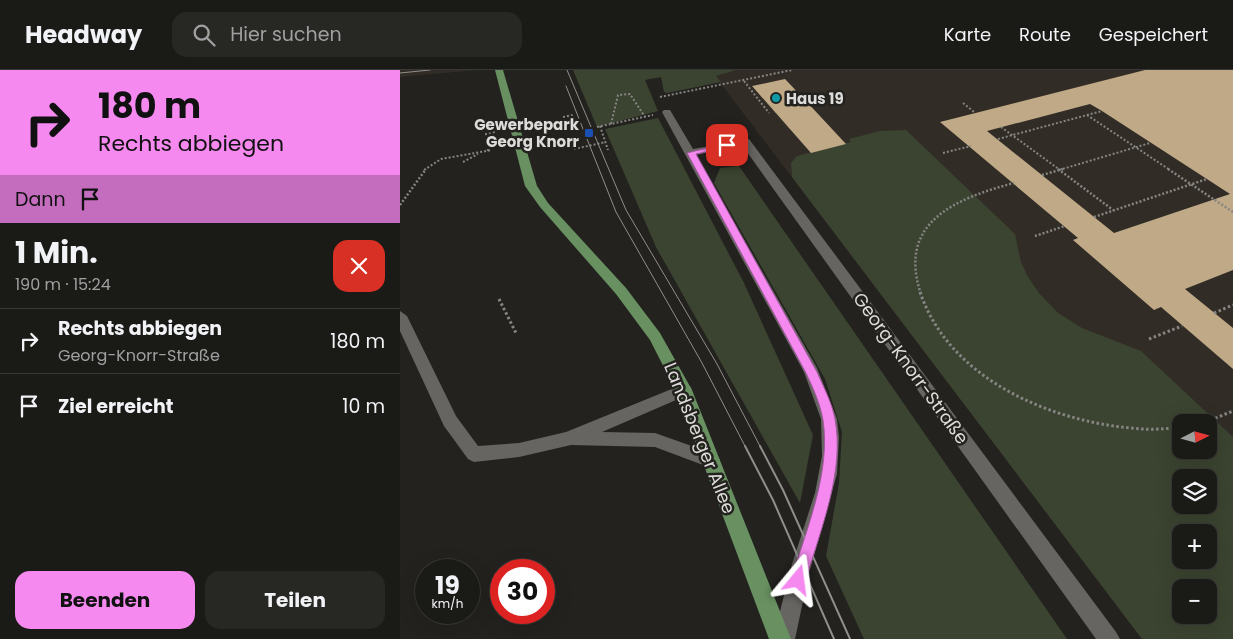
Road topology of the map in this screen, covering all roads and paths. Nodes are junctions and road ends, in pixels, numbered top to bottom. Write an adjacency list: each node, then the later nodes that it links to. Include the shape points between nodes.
1 (792, 70): 3 (path)
2 (500, 74): 51 (main road, Landsberger Allee, via 531,186 621,291 655,337)
3 (744, 80): 4 (path); 9 (path)
4 (670, 95)
5 (963, 104): 8 (path)
6 (1102, 111): 11 (path)
7 (667, 112): 29 (street)
8 (974, 112)
9 (769, 113)
10 (573, 115): 12 (path)
11 (1087, 115): 18 (path); 23 (path)
12 (569, 116): 13 (path); 15 (path)
13 (563, 117)
14 (611, 124): 14 (path, via 645,117 630,94 618,95); 20 (path, via 599,127)
15 (573, 126)
16 (1001, 127): 18 (path)
17 (496, 132): 27 (path, via 486,134)
18 (1014, 135): 19 (path); 32 (path)
19 (998, 139)
20 (606, 142): 24 (path); 26 (path)
21 (1150, 143): 23 (path)
22 (971, 146): 30 (path)
23 (1135, 147): 32 (path); 36 (path)
24 (574, 149)
25 (492, 150): 27 (path)
26 (608, 150)
27 (488, 151): 28 (path)
28 (481, 152): 31 (path); 37 (path, via 432,163)
29 (691, 153): 58 (street, via 812,372 829,420 830,446 825,488); 59 (street, Georg-Knorr-Straße, via 745,141)
30 (943, 154)
31 (464, 162)
32 (1059, 169): 33 (path); 39 (path)
33 (1042, 175)
34 (1207, 179): 36 (path)
35 (1014, 183): 54 (path, via 950,206 937,216 923,235 915,256 914,273 924,309 935,328 970,364 994,382 1051,410 1115,427)
36 (1191, 184): 39 (path); 40 (path)
37 (401, 201): 38 (path)
38 (400, 205)
39 (1113, 210): 41 (path)
40 (1233, 212)
41 (1094, 216)
42 (1065, 226): 43 (path)
43 (1035, 236)
44 (499, 299): 49 (path)
45 (1233, 305): 46 (path)
46 (1214, 313)
47 (400, 316): 55 (street, via 450,421 474,454 519,450)
48 (1182, 326): 50 (path)
49 (516, 333)
50 (1149, 339)
51 (684, 390): 55 (street); 56 (main road, Landsberger Allee)
52 (1233, 411): 53 (path)
53 (1218, 417)
54 (1172, 429)
55 (568, 439): 56 (street, via 655,440)
56 (711, 460): 57 (main road, Landsberger Allee)
57 (780, 639)
58 (784, 639)
59 (1109, 639)

